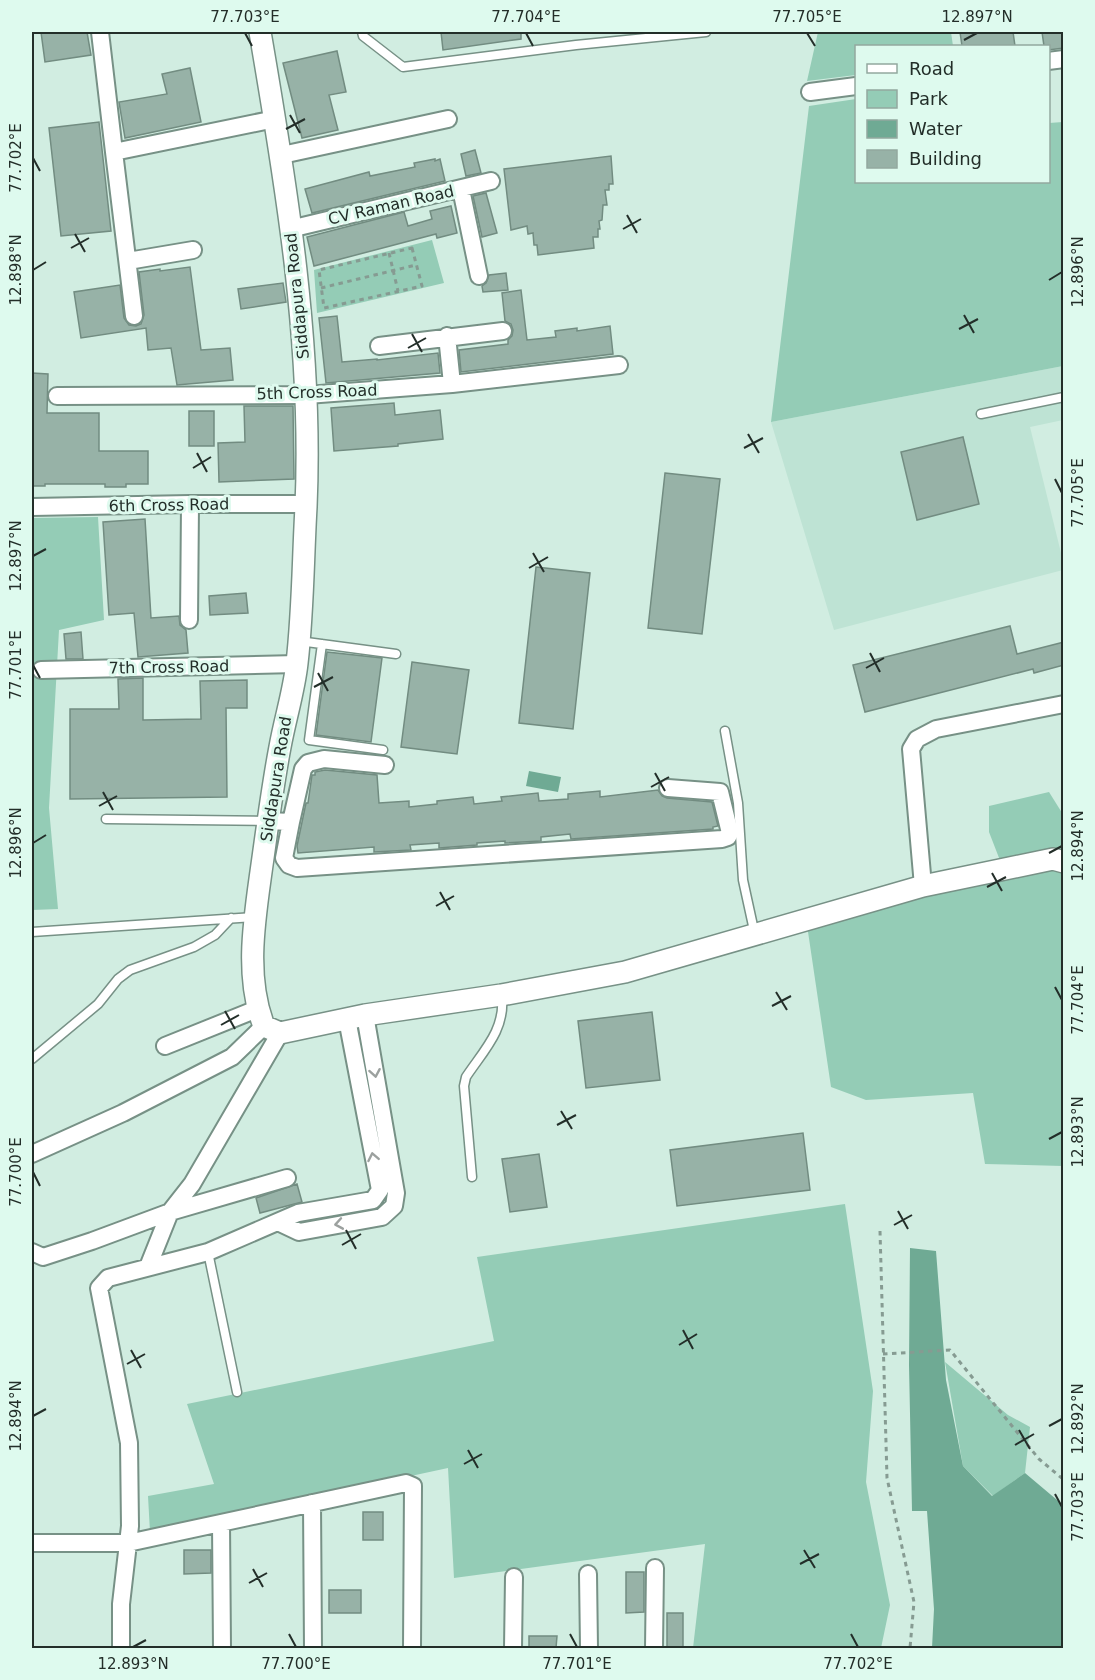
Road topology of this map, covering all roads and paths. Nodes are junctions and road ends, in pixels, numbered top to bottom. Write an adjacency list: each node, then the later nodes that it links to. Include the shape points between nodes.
1 (100, 32): 9 (street)
2 (260, 32): 7 (street, Siddapura Road)
3 (363, 32): 4 (lane, via 402,67)
4 (706, 32)
5 (855, 86): 6 (street)
6 (810, 92)
7 (275, 119): 9 (street); 10 (street, Siddapura Road)
8 (448, 119): 10 (street)
9 (114, 152): 16 (street)
10 (282, 155): 13 (street, Siddapura Road)
11 (490, 181): 12 (street, CV Raman Road)
12 (461, 189): 13 (street, CV Raman Road); 19 (street)
13 (290, 229): 28 (street, Siddapura Road)
14 (193, 250): 16 (street)
15 (389, 253): 17 (path, via 412,248); 18 (path); 20 (path, via 319,270)
16 (128, 261): 22 (street)
17 (416, 265): 18 (path); 21 (path, via 422,286)
18 (393, 270): 20 (path); 21 (path)
19 (479, 276)
20 (321, 288): 21 (path, via 324,308)
21 (398, 291)
22 (134, 316)
23 (503, 330): 24 (street)
24 (447, 336): 25 (street); 27 (street)
25 (379, 346)
26 (619, 365): 27 (street, 5th Cross Road)
27 (452, 384): 28 (street, 5th Cross Road)
28 (307, 395): 29 (street, 5th Cross Road); 33 (street, Siddapura Road)
29 (57, 396)
30 (1064, 397): 31 (lane)
31 (981, 414)
32 (190, 504): 33 (street, 6th Cross Road); 34 (street, 6th Cross Road); 35 (street)
33 (306, 504): 36 (street, Siddapura Road)
34 (32, 507)
35 (189, 620)
36 (298, 641): 37 (lane); 39 (street, Siddapura Road)
37 (322, 644): 38 (lane); 43 (lane, via 309,740)
38 (396, 654)
39 (297, 664): 40 (street, 7th Cross Road); 46 (street, Siddapura Road)
40 (41, 670)
41 (1064, 705): 49 (street, via 936,729 917,739 911,749)
42 (725, 731): 53 (lane, via 738,803 743,880)
43 (384, 758): 47 (street, via 308,763 303,769)
44 (668, 788): 47 (street, via 720,792 728,837 297,868 284,858)
45 (106, 819): 46 (lane)
46 (268, 822): 47 (street); 50 (street, Siddapura Road)
47 (291, 822)
48 (1064, 862): 49 (street, via 1053,859)
49 (923, 886): 53 (street)
50 (254, 917): 51 (lane); 56 (street, Siddapura Road, via 253,966)
51 (231, 918): 52 (lane); 58 (lane, via 215,935 194,947 130,970 98,1004)
52 (32, 932)
53 (755, 935): 54 (street, via 625,972)
54 (501, 995): 55 (street); 60 (lane, via 500,1027 464,1086)
55 (356, 1017): 56 (street); 65 (street, via 380,1190 373,1200 298,1214)
56 (267, 1022): 57 (street); 59 (street, via 232,1057); 62 (street, via 192,1184)
57 (165, 1046)
58 (32, 1059)
59 (32, 1154)
60 (472, 1177)
61 (286, 1178): 62 (street)
62 (170, 1212): 64 (street, via 43,1257); 66 (street)
63 (880, 1231): 67 (path)
64 (32, 1252)
65 (208, 1252): 66 (street); 68 (lane)
66 (148, 1267): 73 (street, via 108,1278 99,1287 129,1443)
67 (884, 1354): 69 (path, via 950,1350 1039,1459); 84 (path, via 887,1478 914,1602)
68 (237, 1392)
69 (1064, 1480)
70 (312, 1503): 71 (street); 79 (street); 80 (street, via 406,1483 413,1486)
71 (221, 1522): 73 (street); 78 (street)
72 (32, 1542): 73 (street)
73 (128, 1542): 77 (street)
74 (655, 1568): 83 (street)
75 (588, 1574): 82 (street)
76 (514, 1577): 81 (street)
77 (121, 1648)
78 (222, 1648)
79 (313, 1648)
80 (412, 1648)
81 (513, 1648)
82 (589, 1648)
83 (654, 1648)
84 (910, 1648)

